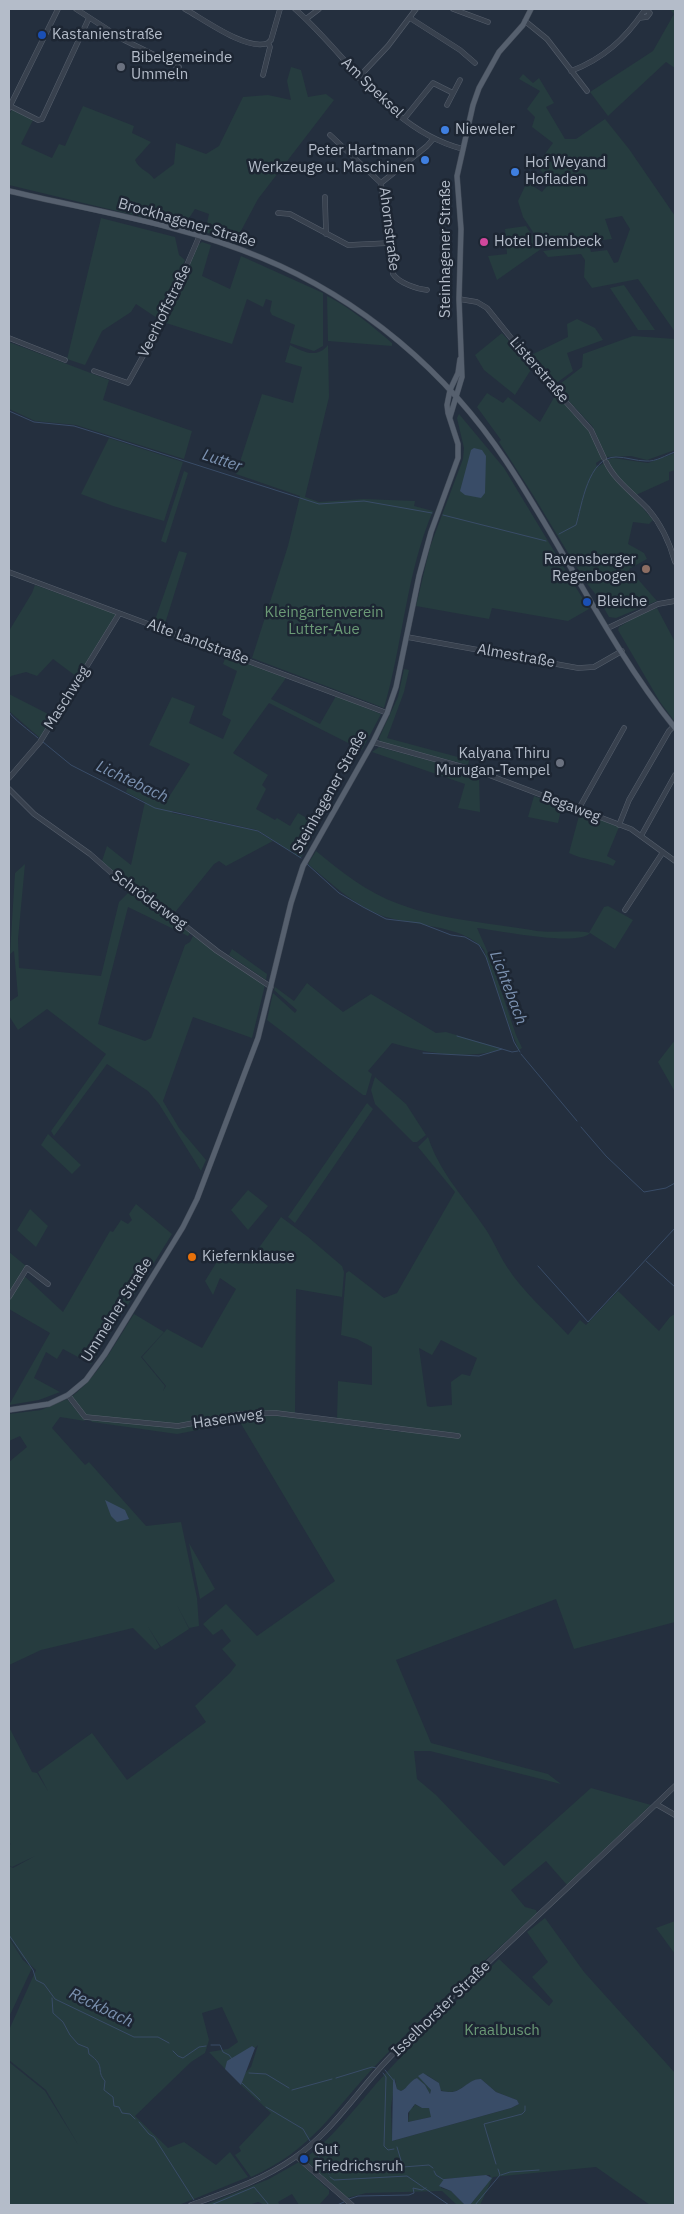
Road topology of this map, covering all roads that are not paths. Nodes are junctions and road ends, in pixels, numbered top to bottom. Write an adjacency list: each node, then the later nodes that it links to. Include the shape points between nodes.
1 (58, 9): 26 (street)
2 (76, 9): 10 (street)
3 (185, 9): 16 (street, via 247,43)
4 (280, 9): 16 (street)
5 (295, 9): 11 (street, Am Speksel)
6 (319, 9): 11 (street)
7 (416, 9): 12 (street)
8 (453, 9): 15 (street)
9 (531, 9): 14 (main road, Steinhagener Straße)
10 (88, 18): 18 (street); 26 (street, via 42,119)
11 (306, 18): 21 (street, Am Speksel)
12 (410, 18): 17 (street); 21 (street)
13 (639, 18): 19 (street, via 608,51)
14 (526, 21): 19 (street, via 544,36); 30 (main road, Steinhagener Straße, via 499,52 479,88)
15 (488, 22)
16 (268, 43): 20 (street, via 270,47)
17 (475, 63)
18 (179, 68)
19 (571, 71): 23 (street)
20 (263, 76)
21 (358, 78): 27 (street, Am Speksel)
22 (460, 80): 24 (street)
23 (587, 91)
24 (453, 93): 25 (street); 27 (street, via 433,83)
25 (447, 105)
26 (9, 108)
27 (404, 119): 29 (street, Am Speksel)
28 (330, 135): 31 (street)
29 (433, 139): 30 (street, Am Speksel); 31 (street, Ahornstraße)
30 (463, 149): 39 (main road, Steinhagener Straße, via 456,186 461,229)
31 (381, 183): 37 (street, Ahornstraße)
32 (9, 191): 36 (main road, Brockhagener Straße)
33 (325, 198): 35 (street)
34 (278, 213): 35 (street, via 288,213)
35 (326, 234): 37 (street, via 348,245)
36 (199, 237): 43 (street, Veerhoffstraße, via 163,320 128,383); 44 (main road, Brockhagener Straße, via 262,258 340,298 407,348)
37 (390, 243): 38 (street, Ahornstraße, via 394,276)
38 (428, 290)
39 (459, 299): 41 (main road, Steinhagener Straße); 47 (street, Listerstraße, via 477,302 487,308 591,430 617,478 649,511 671,548)
40 (9, 338): 42 (street)
41 (460, 359): 44 (main road, Steinhagener Straße); 45 (main road, Steinhagener Straße, via 462,377)
42 (65, 360)
43 (94, 371)
44 (450, 390): 45 (main road, Brockhagener Straße); 46 (main road, Steinhagener Straße, via 447,405)
45 (457, 398): 46 (main road, Steinhagener Straße); 51 (main road, Brockhagener Straße, via 507,462)
46 (450, 418): 52 (main road, Steinhagener Straße, via 458,444 458,458 430,532)
47 (675, 562)
48 (9, 572): 50 (street, Alte Landstraße)
49 (675, 601): 51 (street, via 658,604)
50 (119, 614): 54 (street, Alte Landstraße); 59 (street, Maschweg, via 40,742)
51 (608, 628): 53 (main road, Brockhagener Straße)
52 (407, 637): 53 (street, Almestraße, via 578,668 594,666); 54 (main road, Steinhagener Straße)
53 (622, 650): 55 (main road, Brockhagener Straße)
54 (387, 713): 57 (main road, Steinhagener Straße)
55 (674, 727): 62 (street, via 668,731 629,800)
56 (624, 728): 61 (street)
57 (373, 742): 61 (street, Begaweg, via 481,772); 67 (main road, Steinhagener Straße, via 303,866)
58 (675, 775): 63 (street)
59 (9, 778)
60 (9, 788): 67 (street, Schröderweg, via 34,814 90,854 132,891)
61 (578, 810): 62 (street, Begaweg)
62 (619, 825): 63 (street, Begaweg)
63 (641, 836): 64 (street, Begaweg)
64 (663, 852): 65 (street, Begaweg); 66 (street)
65 (675, 861)
66 (624, 910)
67 (271, 987): 68 (main road, Steinhagener Straße, via 258,1038)
68 (205, 1177): 71 (main road, Ummelner Straße, via 183,1227 105,1354 86,1380)
69 (48, 1284): 70 (street, via 28,1268)
70 (9, 1297)
71 (68, 1395): 72 (main road, Ummelner Straße, via 41,1406); 73 (street, Hasenweg, via 86,1417 178,1426 241,1414 276,1413)
72 (9, 1410)
73 (458, 1436)
74 (675, 1786): 75 (street, Isselhorster Straße)
75 (656, 1804): 76 (street); 77 (street, Isselhorster Straße, via 396,2051 328,2129)
76 (675, 1815)
77 (297, 2157): 78 (street, Isselhorster Straße, via 265,2176); 79 (street)
78 (191, 2205)
79 (352, 2205)

